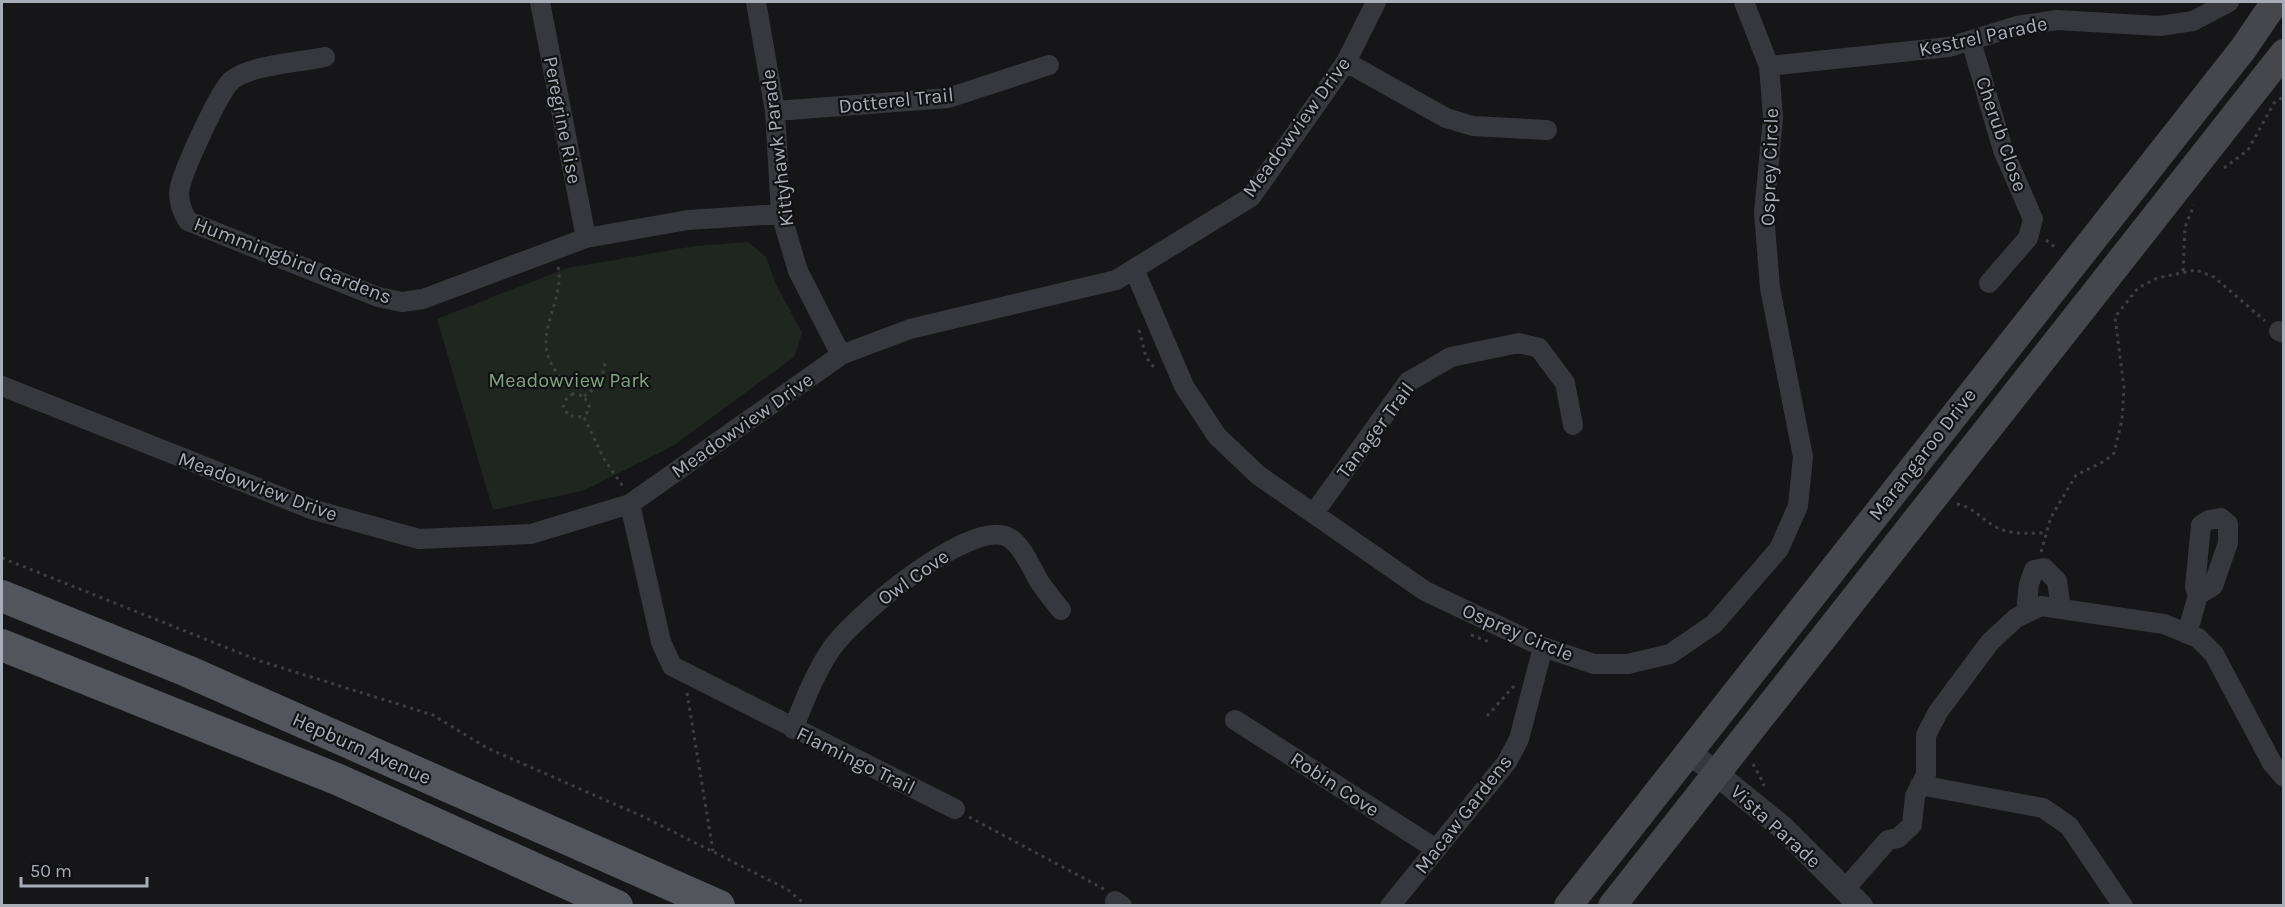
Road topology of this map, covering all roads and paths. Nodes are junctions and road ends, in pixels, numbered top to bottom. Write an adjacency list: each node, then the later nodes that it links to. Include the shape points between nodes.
1 (540, 2): 19 (street, Peregrine Rise)
2 (756, 2): 14 (street, Kittyhawk Parade)
3 (1376, 2): 10 (street, Meadowview Drive)
4 (1744, 2): 12 (street, Osprey Circle)
5 (2229, 2): 7 (street, Kestrel Parade, via 2193,21 2158,26 2057,20 2016,26)
6 (2274, 2): 56 (main road, Marangaroo Drive, via 2243,49)
7 (1971, 41): 12 (street, Kestrel Parade, via 1949,47); 23 (street, Cherub Close, via 2003,150 2033,219 2028,238)
8 (2283, 53): 57 (main road, Marangaroo Drive)
9 (325, 57): 20 (street, Hummingbird Gardens, via 257,70 233,79 219,94 179,188 181,210 188,221 378,297 402,302 423,298)
10 (1346, 62): 15 (street, via 1446,118 1473,126); 21 (street, Meadowview Drive, via 1251,197)
11 (1049, 65): 14 (street, Dotterel Trail, via 948,98)
12 (1769, 66): 50 (street, Osprey Circle, via 1773,117 1764,213 1770,288 1803,457 1798,506 1779,549 1714,624 1670,654 1628,664 1594,664)
13 (2283, 96): 16 (path, via 2274,103 2248,150)
14 (775, 111): 18 (street, Kittyhawk Parade)
15 (1547, 130)
16 (2222, 170)
17 (2195, 202): 22 (path, via 2185,227)
18 (781, 214): 19 (street, Hummingbird Gardens, via 688,220); 26 (street, Kittyhawk Parade, via 798,271)
19 (586, 238): 20 (street, Hummingbird Gardens)
20 (555, 249): 30 (path, via 560,282 546,339 549,359)
21 (1134, 268): 26 (street, Meadowview Drive, via 1116,280 910,329); 37 (street, Osprey Circle, via 1184,386 1217,436 1258,475)
22 (2183, 271): 25 (path, via 2196,270 2214,277); 38 (path, via 2138,288 2115,317 2124,388 2114,453 2076,475)
23 (1989, 283)
24 (1138, 327): 28 (path, via 1146,357)
25 (2281, 332)
26 (841, 354): 35 (street, Meadowview Drive)
27 (604, 363): 31 (path, via 603,376 595,390)
28 (1160, 374)
29 (2, 386): 35 (street, Meadowview Drive, via 311,509 419,538 531,534)
30 (573, 394): 31 (path); 32 (path, via 563,407 569,416)
31 (584, 396): 32 (path, via 590,408)
32 (584, 417): 35 (path)
33 (1573, 425): 37 (street, Tanager Trail, via 1564,383 1539,348 1519,344 1451,357 1408,382)
34 (634, 484): 35 (path)
35 (623, 495): 51 (street, Flamingo Trail, via 661,642 672,666)
36 (1950, 507): 38 (path, via 1967,506 1997,528 2017,534)
37 (1314, 513): 50 (street, Osprey Circle, via 1425,591)
38 (2045, 532): 40 (path)
39 (2, 558): 62 (path, via 261,661 434,714 487,748)
40 (2038, 570): 43 (street, via 2044,568 2057,580); 45 (street, via 2034,570 2029,584)
41 (2198, 595): 47 (street)
42 (2, 596): 66 (main road, Hepburn Avenue, via 188,671)
43 (2061, 609): 45 (street, via 2041,606); 47 (street, via 2164,624)
44 (1061, 610): 55 (street, Owl Cove, via 1011,538 995,533 981,536 950,550 861,614 830,650)
45 (2026, 614): 59 (street, via 1990,642 1938,712 1926,735 1926,775)
46 (1469, 633): 48 (path, via 1486,643)
47 (2187, 634): 58 (street, via 2214,654)
48 (1500, 644)
49 (2, 645): 65 (main road, Hepburn Avenue, via 339,780)
50 (1543, 647): 61 (street, Macaw Gardens, via 1519,739 1507,762)
51 (683, 672): 55 (street, Flamingo Trail); 62 (path)
52 (1519, 680): 53 (path)
53 (1488, 716)
54 (1235, 720): 61 (street, Robin Cove)
55 (793, 729): 60 (street, Flamingo Trail)
56 (1688, 751): 57 (street, Vista Parade); 69 (main road, Marangaroo Drive)
57 (1716, 774): 63 (street, Vista Parade, via 1782,827); 70 (main road, Marangaroo Drive)
58 (2283, 777)
59 (1920, 785): 63 (street, via 1912,825 1898,838 1888,840); 71 (street, via 2043,808 2059,817)
60 (955, 809): 64 (path, via 1102,887)
61 (1436, 849): 68 (street, Macaw Gardens)
62 (713, 851): 67 (path, via 787,888)
63 (1853, 897)
64 (1119, 903)
65 (617, 906)
66 (719, 906)
67 (807, 906)
68 (1390, 906)
69 (1568, 906)
70 (1612, 906)
71 (2123, 906)

